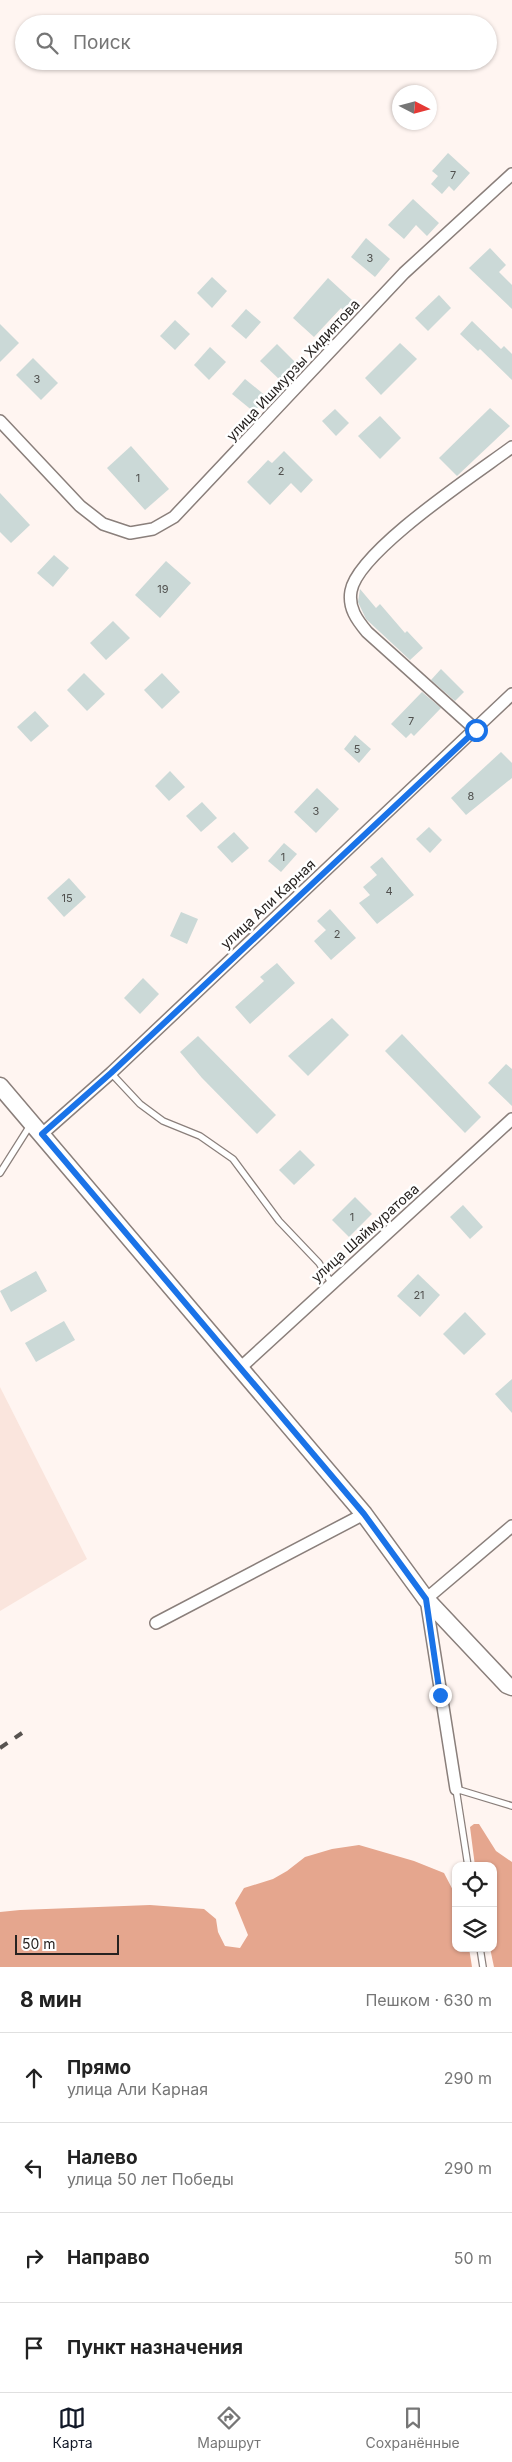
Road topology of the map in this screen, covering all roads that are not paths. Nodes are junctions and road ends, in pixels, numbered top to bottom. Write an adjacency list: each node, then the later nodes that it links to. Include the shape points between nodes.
1 (512, 174): 2 (street, улица Ишмурзы Хидиятова, via 404,273 174,517 153,529 130,533 103,524 80,506)
2 (0, 421)
3 (512, 446): 5 (street, via 417,516 370,559 357,575 351,591 350,604 367,632)
4 (512, 694): 5 (street, улица Али Карная)
5 (476, 730): 6 (street, улица Али Карная)
6 (111, 1073): 9 (street, улица Али Карная); 11 (lane, via 140,1104 163,1121 200,1136 233,1159 279,1221 319,1263)
7 (0, 1086): 9 (street)
8 (512, 1119): 11 (street, улица Шаймуратова)
9 (37, 1128): 10 (lane); 12 (street)
10 (0, 1173)
11 (332, 1284): 12 (street, улица Шаймуратова)
12 (239, 1369): 13 (street)
13 (364, 1514): 15 (street); 16 (street)
14 (512, 1526): 15 (street)
15 (426, 1599): 17 (street); 18 (street)
16 (156, 1623)
17 (512, 1687)
18 (456, 1789): 19 (lane); 20 (lane)
19 (512, 1806)
20 (467, 1862)
21 (481, 1952): 22 (lane)
22 (483, 1967)

